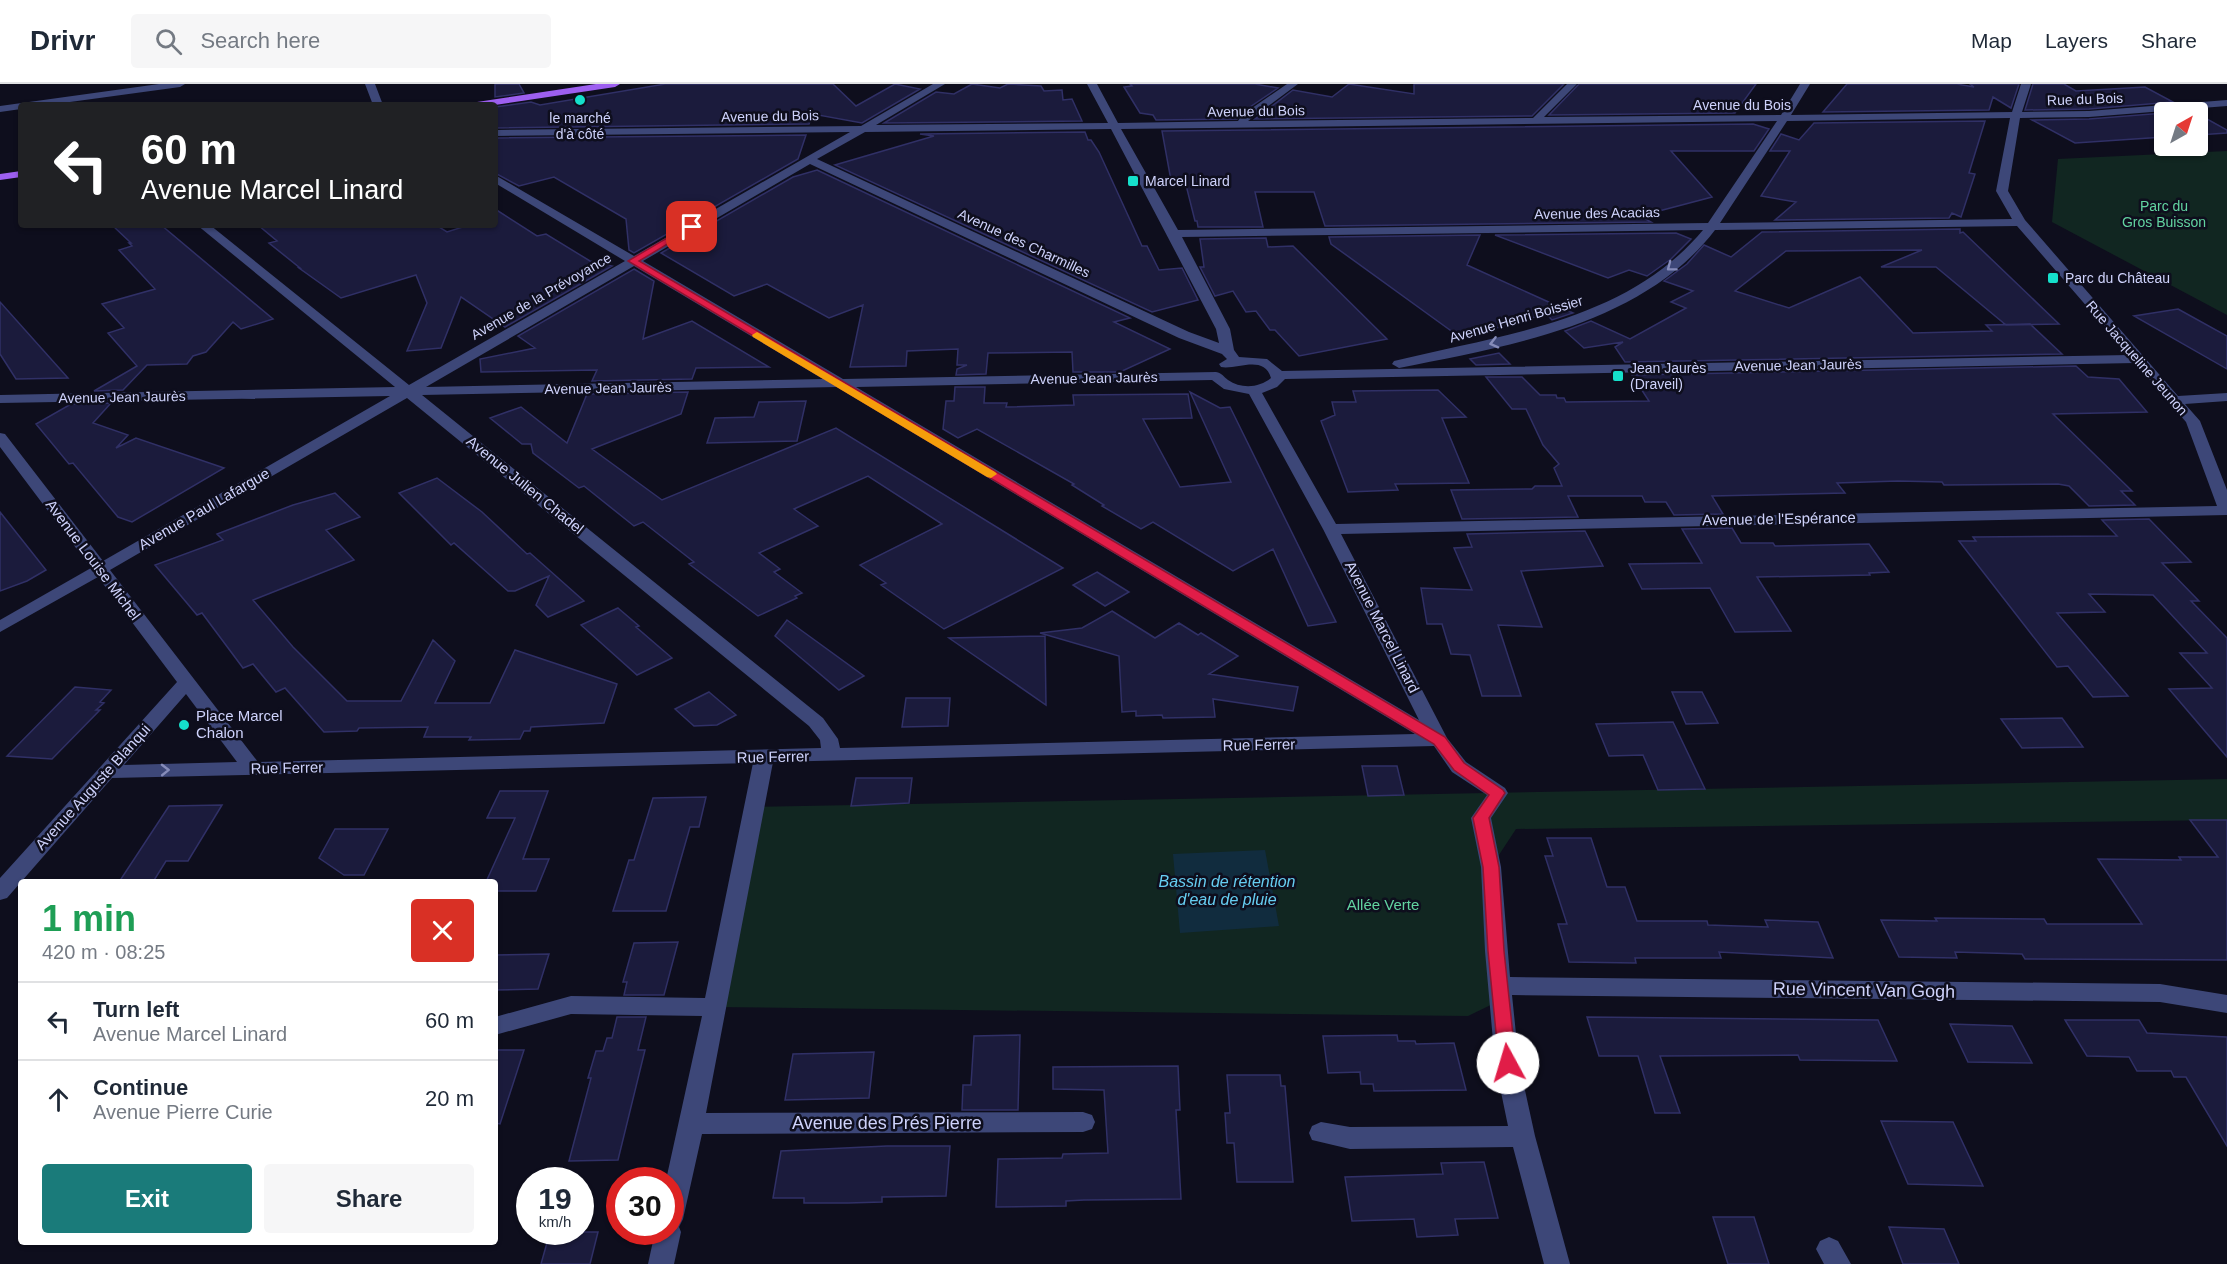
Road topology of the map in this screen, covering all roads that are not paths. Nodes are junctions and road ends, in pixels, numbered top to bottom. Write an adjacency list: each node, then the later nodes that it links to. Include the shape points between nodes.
1 (180, 84): 10 (street)
2 (370, 84): 11 (street)
3 (615, 84): 12 (main road)
4 (940, 84): 21 (street, Avenue de la Prévoyance)
5 (1092, 84): 20 (street)
6 (1293, 84): 19 (street)
7 (1572, 84): 17 (street)
8 (1805, 84): 18 (street, Avenue Henri Boissier)
9 (2026, 84): 16 (street, Rue Jacqueline Jeunon)
10 (49, 102)
11 (377, 102)
12 (497, 102)
13 (2227, 103): 16 (street, Rue du Bois, via 2089,114)
14 (18, 106): 15 (street)
15 (0, 109)
16 (2016, 114): 18 (street, Avenue du Bois); 27 (street, Rue Jacqueline Jeunon, via 2001,191)
17 (1537, 119): 18 (street, Avenue du Bois); 19 (street, Avenue du Bois)
18 (1783, 119): 28 (street, Avenue Henri Boissier)
19 (1240, 125): 20 (street, Avenue du Bois)
20 (1116, 126): 21 (street, Avenue du Bois); 30 (street)
21 (862, 129): 22 (street, Avenue du Bois); 23 (street, Avenue de la Prévoyance)
22 (498, 134)
23 (810, 160): 31 (street, Avenue de la Prévoyance); 32 (street, Avenue des Charmilles)
24 (18, 174): 25 (main road)
25 (0, 177)
26 (498, 179): 31 (street)
27 (2020, 222): 28 (street, Avenue des Acacias); 33 (street, Rue Jacqueline Jeunon)
28 (1713, 226): 30 (street, Avenue des Acacias); 34 (street, Avenue Henri Boissier, one-way to 34, via 1694,248 1659,276 1592,314 1500,342)
29 (207, 228): 39 (street, Avenue Julien Chadel)
30 (1174, 234): 32 (street, via 1223,330)
31 (633, 261): 37 (street); 39 (street, Avenue de la Prévoyance)
32 (1231, 356): 35 (street, Avenue des Charmilles, via 1263,363); 36 (street)
33 (2137, 359): 34 (street, Avenue Jean Jaurès); 42 (street, Rue Jacqueline Jeunon)
34 (1352, 374): 35 (street, Avenue Jean Jaurès)
35 (1278, 375): 38 (street, via 1269,386)
36 (1216, 376): 37 (street, Avenue Jean Jaurès); 38 (street, via 1226,385)
37 (838, 383): 39 (street, Avenue Jean Jaurès); 49 (street)
38 (1254, 390): 45 (street, Avenue Marcel Linard)
39 (407, 391): 41 (street, Avenue Jean Jaurès); 46 (street, Avenue Paul Lafargue); 50 (street, Avenue Julien Chadel, via 816,722 829,739)
40 (2227, 397): 42 (street)
41 (0, 399)
42 (2174, 400): 44 (street, Rue Jacqueline Jeunon, via 2193,421)
43 (0, 437): 46 (street, Avenue Louise Michel)
44 (2227, 510): 45 (street, Avenue de l'Espérance)
45 (1331, 529): 49 (street, Avenue Marcel Linard)
46 (101, 569): 47 (street, Avenue Paul Lafargue); 48 (street, Avenue Louise Michel)
47 (0, 627)
48 (187, 682): 52 (street); 53 (street, Avenue Auguste Blanqui)
49 (1440, 740): 50 (street, Rue Ferrer); 55 (street, Avenue Marcel Linard, via 1459,767 1498,793 1481,818 1491,867)
50 (831, 756): 51 (street, Rue Ferrer)
51 (764, 757): 52 (street, Rue Ferrer); 57 (street)
52 (252, 768): 53 (street, Rue Ferrer, one-way to 52)
53 (107, 772): 54 (street, Avenue Auguste Blanqui)
54 (0, 892)
55 (1500, 986): 56 (street, Rue Vincent Van Gogh, via 2160,993); 62 (street, Avenue Marcel Linard, via 1508,1063)
56 (2227, 1004)
57 (714, 1007): 58 (street, via 571,1005); 60 (street)
58 (498, 1025)
59 (1083, 1122): 60 (street, Avenue des Prés Pierre)
60 (692, 1124): 63 (street)
61 (1321, 1133): 62 (street, via 1350,1138)
62 (1524, 1136): 66 (street, Avenue Marcel Linard)
63 (682, 1167)
64 (665, 1245): 65 (street)
65 (661, 1264)
66 (1557, 1264)

